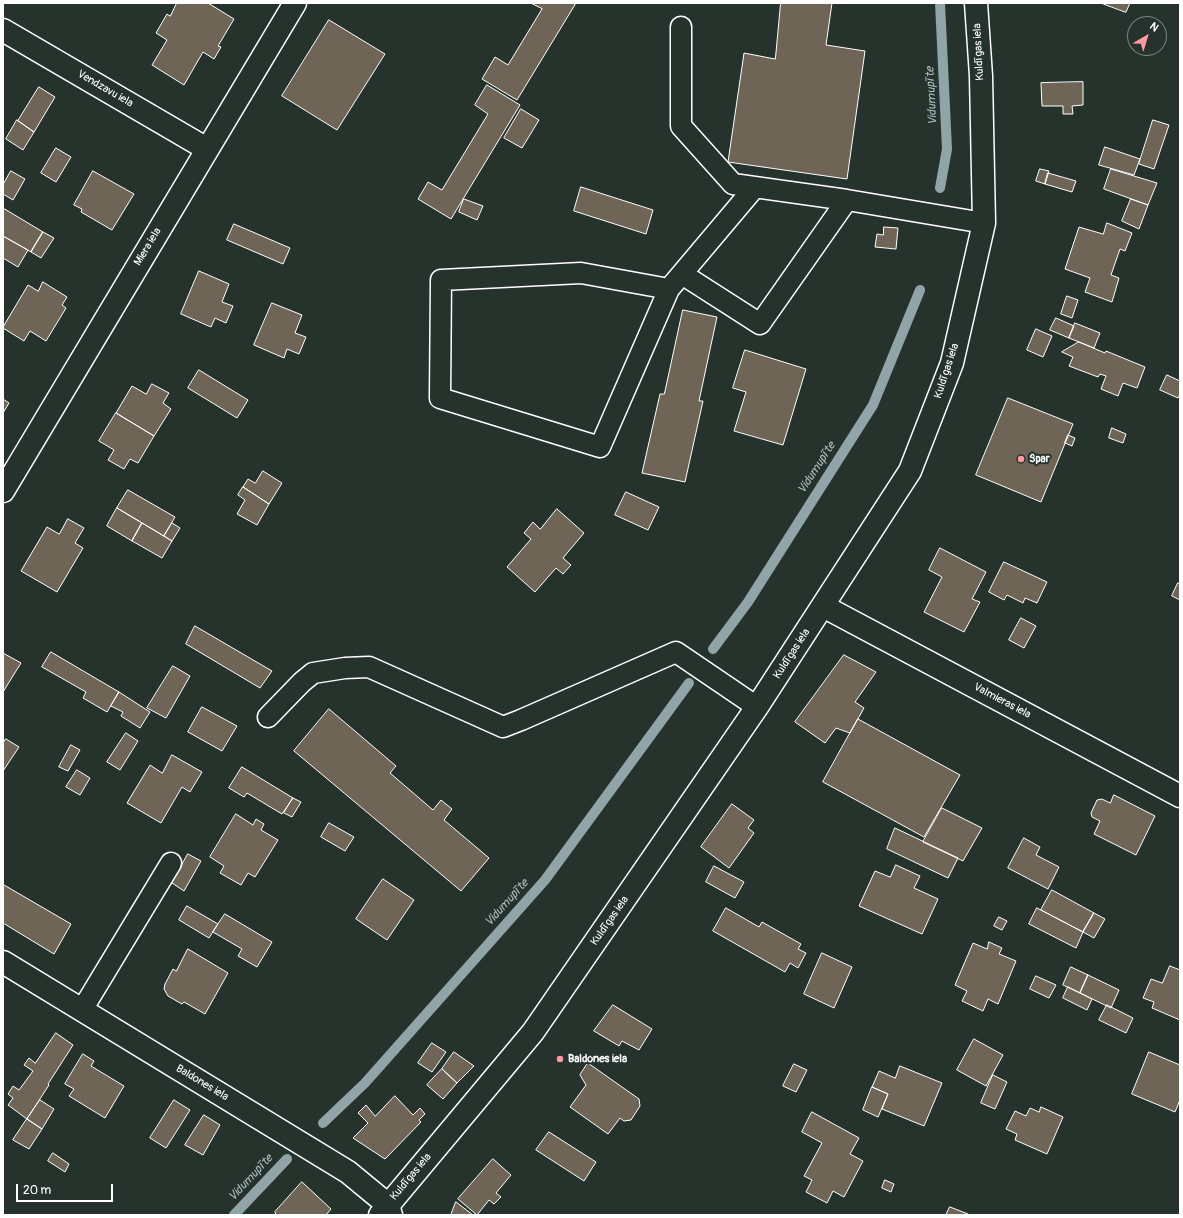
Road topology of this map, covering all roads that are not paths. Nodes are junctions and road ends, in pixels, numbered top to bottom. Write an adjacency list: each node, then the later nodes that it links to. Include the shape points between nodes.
1 (295, 3): 5 (street, Miera iela)
2 (976, 3): 8 (street, Kuldīgas iela, via 981,76)
3 (681, 27): 6 (lane, via 681,126 733,184)
4 (3, 30): 5 (street, Vendzavu iela)
5 (207, 149): 11 (street, Miera iela)
6 (755, 187): 7 (lane); 9 (lane)
7 (847, 200): 8 (lane); 9 (lane, via 760,324)
8 (984, 223): 12 (street, Kuldīgas iela, via 952,363 910,470)
9 (682, 274): 10 (lane)
10 (669, 289): 10 (lane, via 581,273 441,280 440,398 600,446)
11 (3, 491)
12 (823, 606): 13 (street, Kuldīgas iela); 15 (street, Valmieras iela)
13 (757, 707): 14 (lane, via 676,652 503,727 369,667 313,672); 19 (street, Kuldīgas iela, via 533,1032)
14 (268, 717)
15 (1180, 796)
16 (171, 863): 18 (lane)
17 (3, 962): 18 (street, Baldones iela)
18 (82, 1010): 19 (street, Baldones iela, via 348,1172)
19 (387, 1212)

